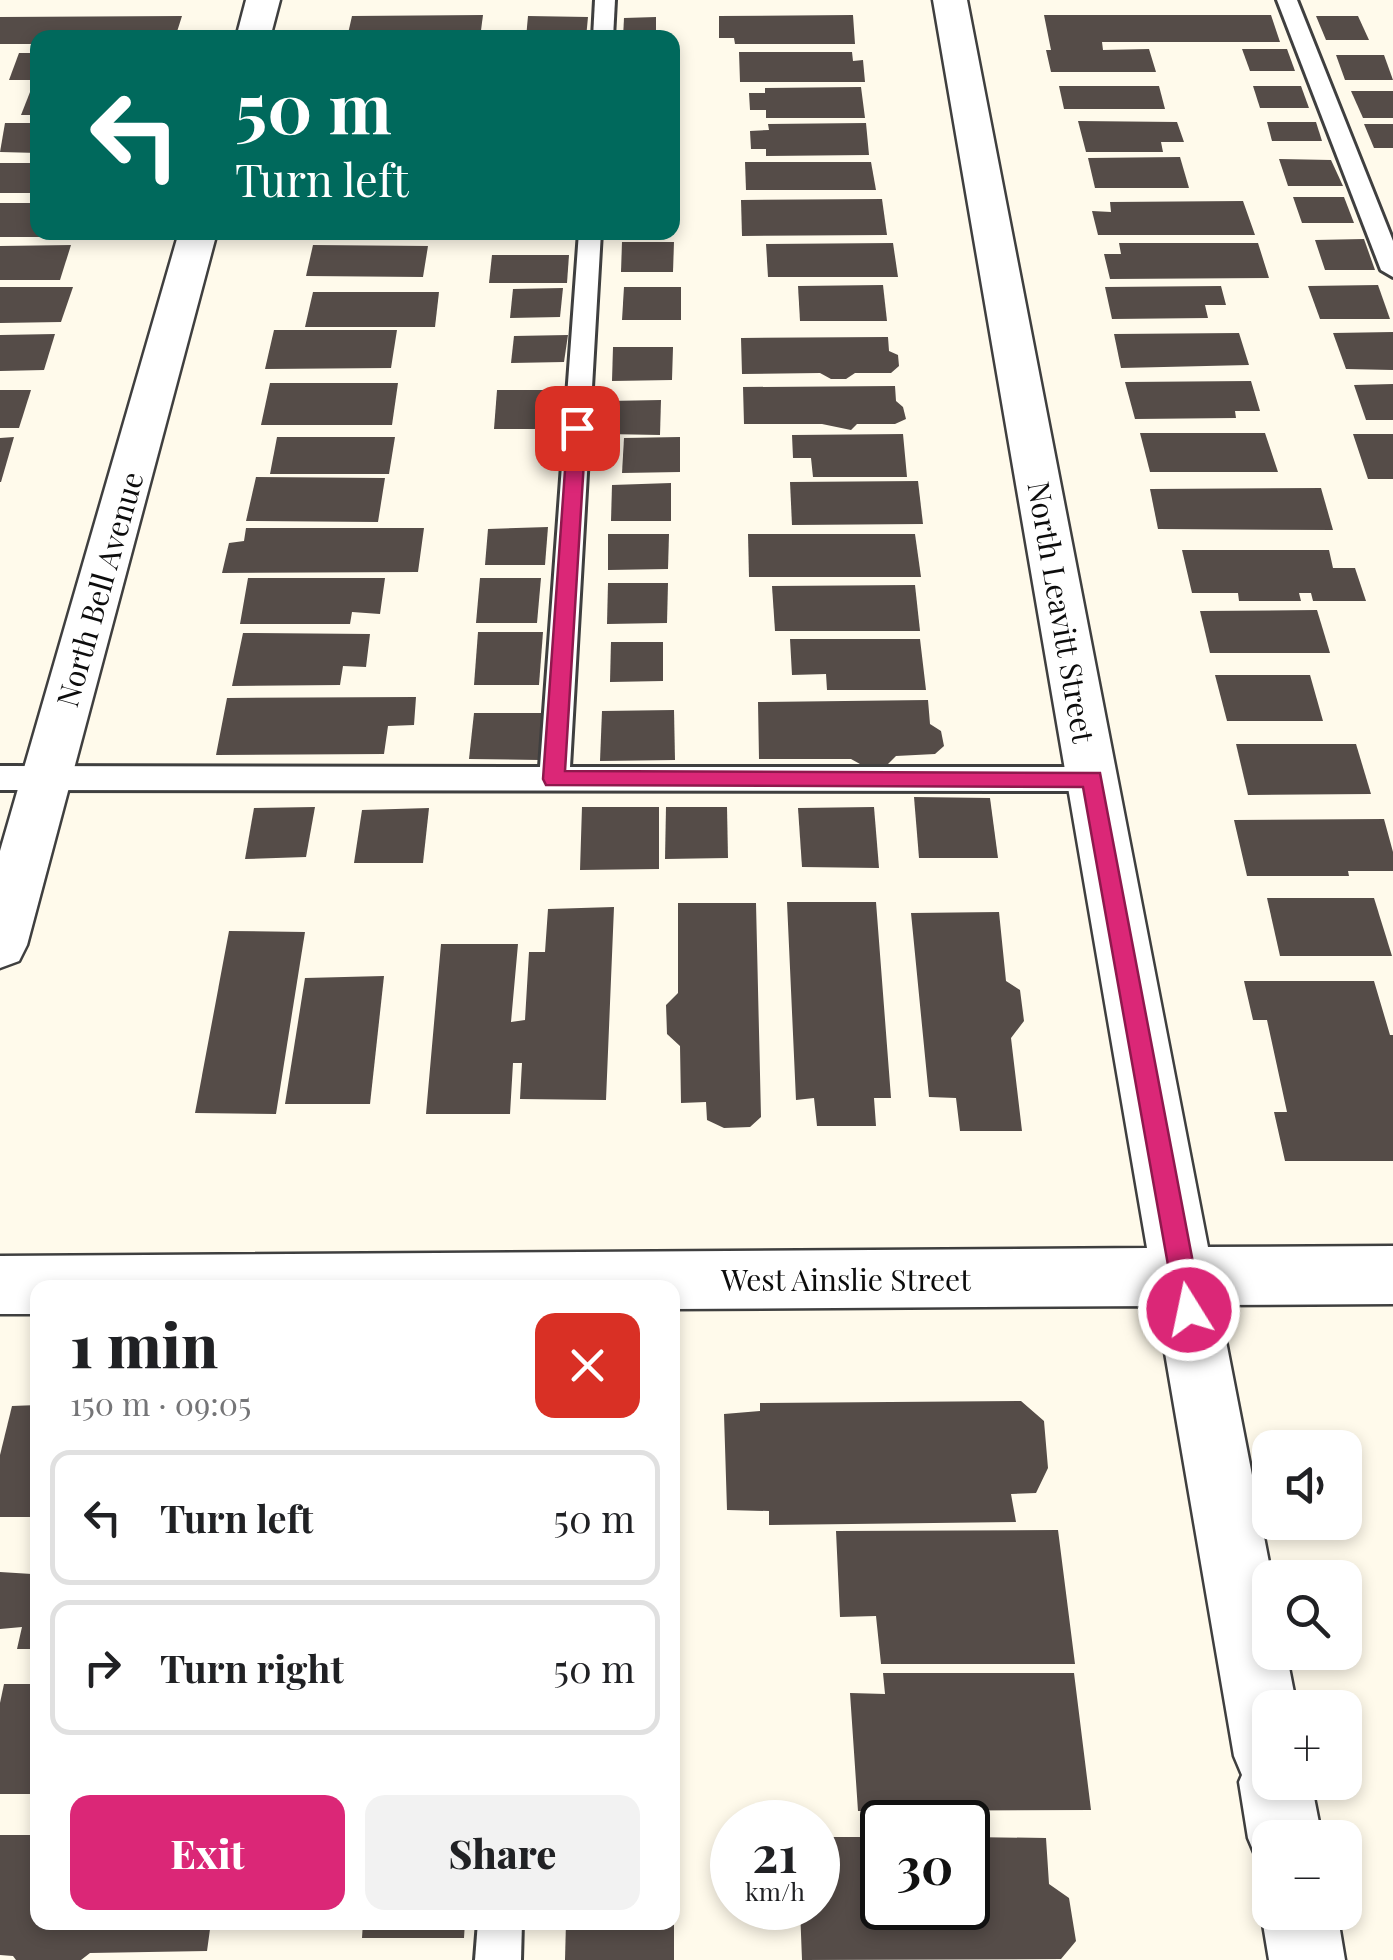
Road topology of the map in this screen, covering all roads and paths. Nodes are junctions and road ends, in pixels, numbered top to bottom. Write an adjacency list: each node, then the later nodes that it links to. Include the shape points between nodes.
1 (263, 0): 5 (street)
2 (605, 0): 6 (lane)
3 (950, 0): 13 (street, North Leavitt Street)
4 (1287, 0): 9 (lane)
5 (254, 30)
6 (603, 30)
7 (196, 240): 10 (street, North Bell Avenue)
8 (589, 240): 12 (lane)
9 (1393, 270)
10 (46, 777): 11 (lane); 12 (lane); 14 (street, North Bell Avenue)
11 (0, 778)
12 (554, 779): 13 (lane)
13 (1092, 779): 15 (street, North Leavitt Street)
14 (0, 945)
15 (1182, 1276): 16 (street, West Ainslie Street); 17 (street, West Ainslie Street); 20 (street, North Leavitt Street)
16 (1393, 1276)
17 (680, 1282)
18 (0, 1285): 19 (street, West Ainslie Street)
19 (30, 1285)
20 (1258, 1690)
21 (500, 1930): 23 (lane)
22 (1301, 1930): 24 (street)
23 (498, 1960)
24 (1307, 1960)

